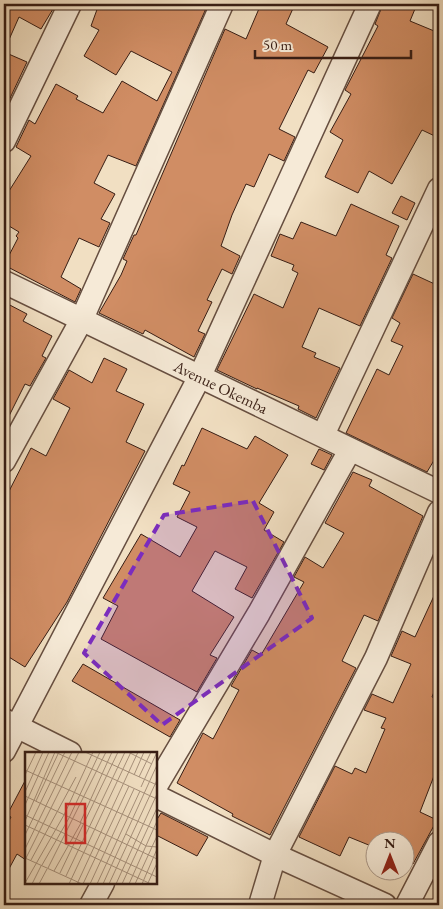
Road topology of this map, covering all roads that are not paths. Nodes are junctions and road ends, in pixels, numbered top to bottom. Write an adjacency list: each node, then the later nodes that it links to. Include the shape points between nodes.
1 (70, 4): 4 (street)
2 (222, 4): 7 (street)
3 (370, 4): 8 (street)
4 (4, 140)
5 (439, 189): 9 (street)
6 (4, 282): 7 (street, Avenue Okemba)
7 (81, 321): 8 (street, Avenue Okemba); 11 (street)
8 (200, 376): 9 (street, Avenue Okemba); 14 (street)
9 (323, 435): 10 (street, Avenue Okemba)
10 (350, 450): 12 (street, Avenue Okemba); 17 (street, via 259,613)
11 (4, 461)
12 (439, 492)
13 (439, 512): 20 (street, via 376,658)
14 (10, 723): 15 (street); 16 (street)
15 (4, 751)
16 (68, 752)
17 (158, 783)
18 (158, 797): 20 (street)
19 (439, 843): 25 (street)
20 (275, 855): 23 (street); 24 (street)
21 (102, 884): 22 (street)
22 (91, 905)
23 (260, 905)
24 (385, 905)
25 (406, 905)

